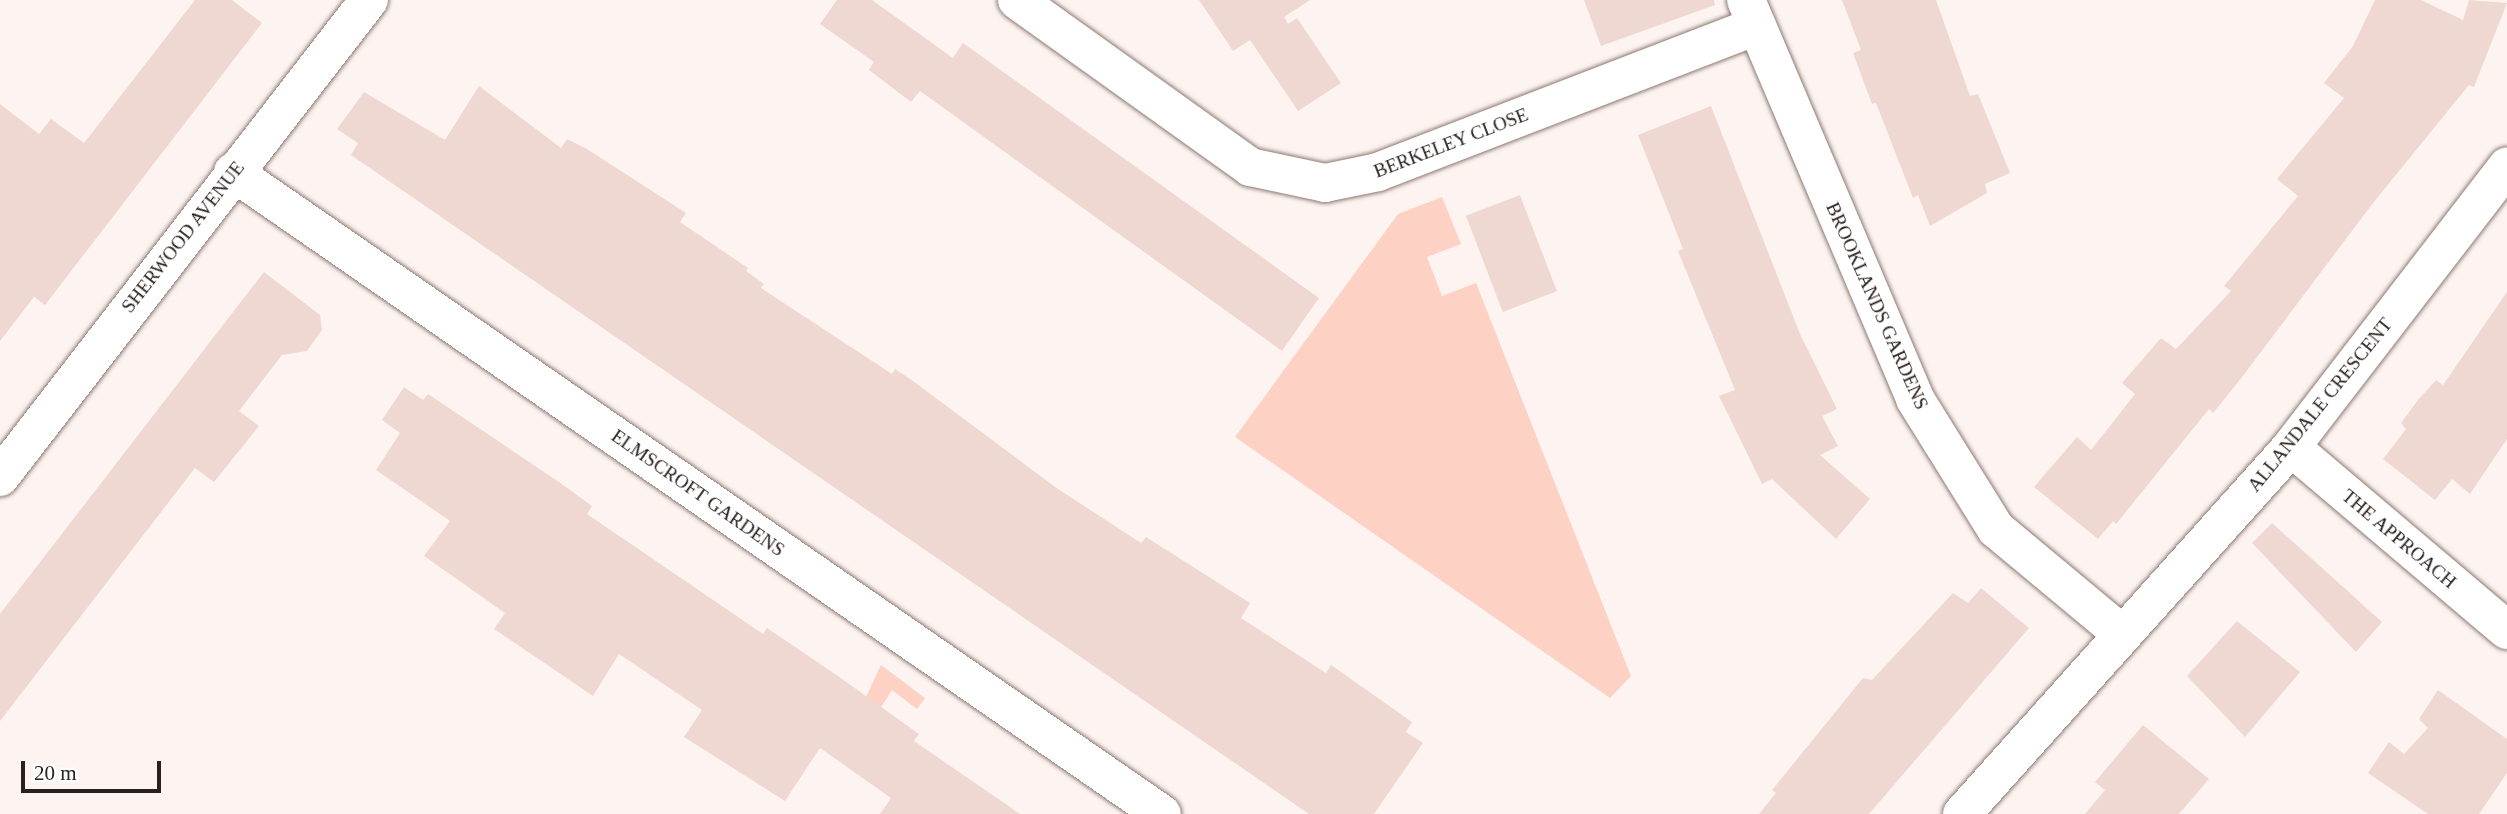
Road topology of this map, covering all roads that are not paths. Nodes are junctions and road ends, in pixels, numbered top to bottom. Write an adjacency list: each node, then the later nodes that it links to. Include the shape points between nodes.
1 (369, 0): 5 (street, SHERWOOD AVENUE)
2 (1017, 0): 3 (street, BERKELEY CLOSE, via 1250,167 1325,183 1378,173)
3 (1752, 13): 9 (street, BROOKLANDS GARDENS, via 1915,399 1996,529)
4 (2507, 167): 6 (street, ALLANDALE CRESCENT)
5 (233, 172): 7 (street, SHERWOOD AVENUE); 10 (street, ELMSCROFT GARDENS)
6 (2291, 447): 8 (street, THE APPROACH); 9 (street, ALLANDALE CRESCENT)
7 (0, 477)
8 (2507, 631)
9 (2121, 633): 11 (street, ALLANDALE CRESCENT)
10 (1162, 814)
11 (1962, 814)

